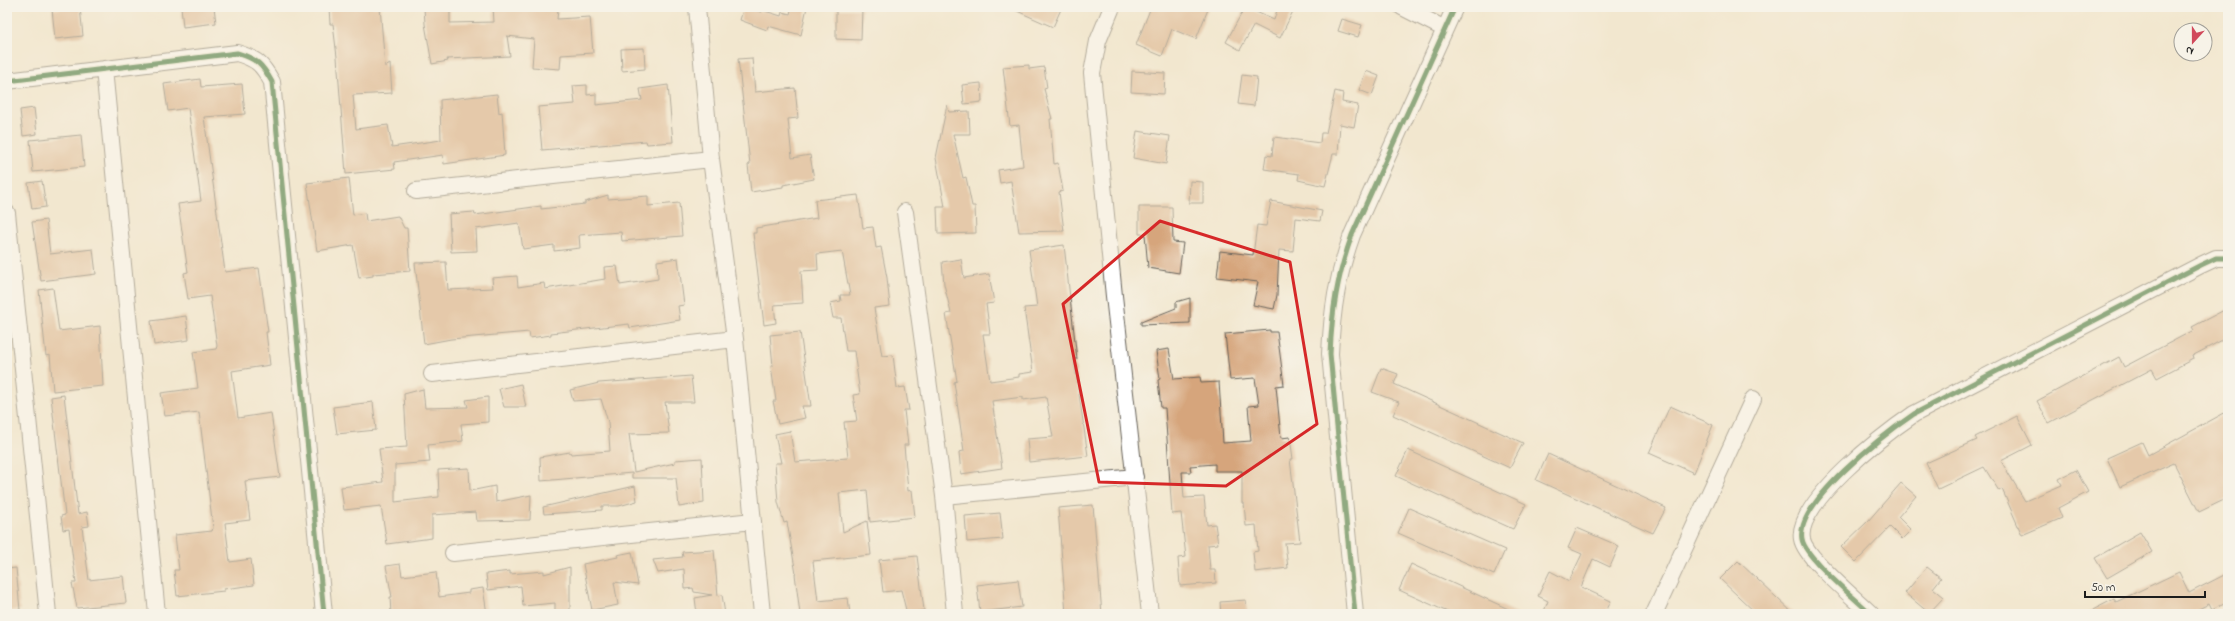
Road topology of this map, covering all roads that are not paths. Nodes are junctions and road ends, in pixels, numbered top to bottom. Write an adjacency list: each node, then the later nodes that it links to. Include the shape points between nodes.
1 (697, 7): 8 (street)
2 (1112, 7): 16 (street, via 1098,41 1092,73)
3 (1402, 7): 5 (street)
4 (1455, 7): 5 (street)
5 (1445, 29): 26 (street, via 1352,235 1343,260 1332,312 1331,369)
6 (104, 69): 7 (street); 21 (street); 22 (street, via 237,53 252,58 264,67 272,82)
7 (7, 81)
8 (711, 159): 9 (street); 13 (street)
9 (416, 191)
10 (904, 212): 17 (street)
11 (7, 213): 20 (street)
12 (2228, 258): 28 (street, via 2216,258 2201,265 1914,414 1856,458 1810,508 1803,523 1802,539 1818,564)
13 (736, 340): 14 (street); 18 (street)
14 (432, 374)
15 (1753, 399): 27 (street)
16 (1135, 477): 17 (street); 25 (street)
17 (944, 496): 24 (street)
18 (753, 521): 19 (street); 23 (street)
19 (453, 552)
20 (48, 614)
21 (157, 614)
22 (324, 614)
23 (762, 614)
24 (955, 614)
25 (1150, 614)
26 (1355, 614)
27 (1654, 614)
28 (1871, 614)

